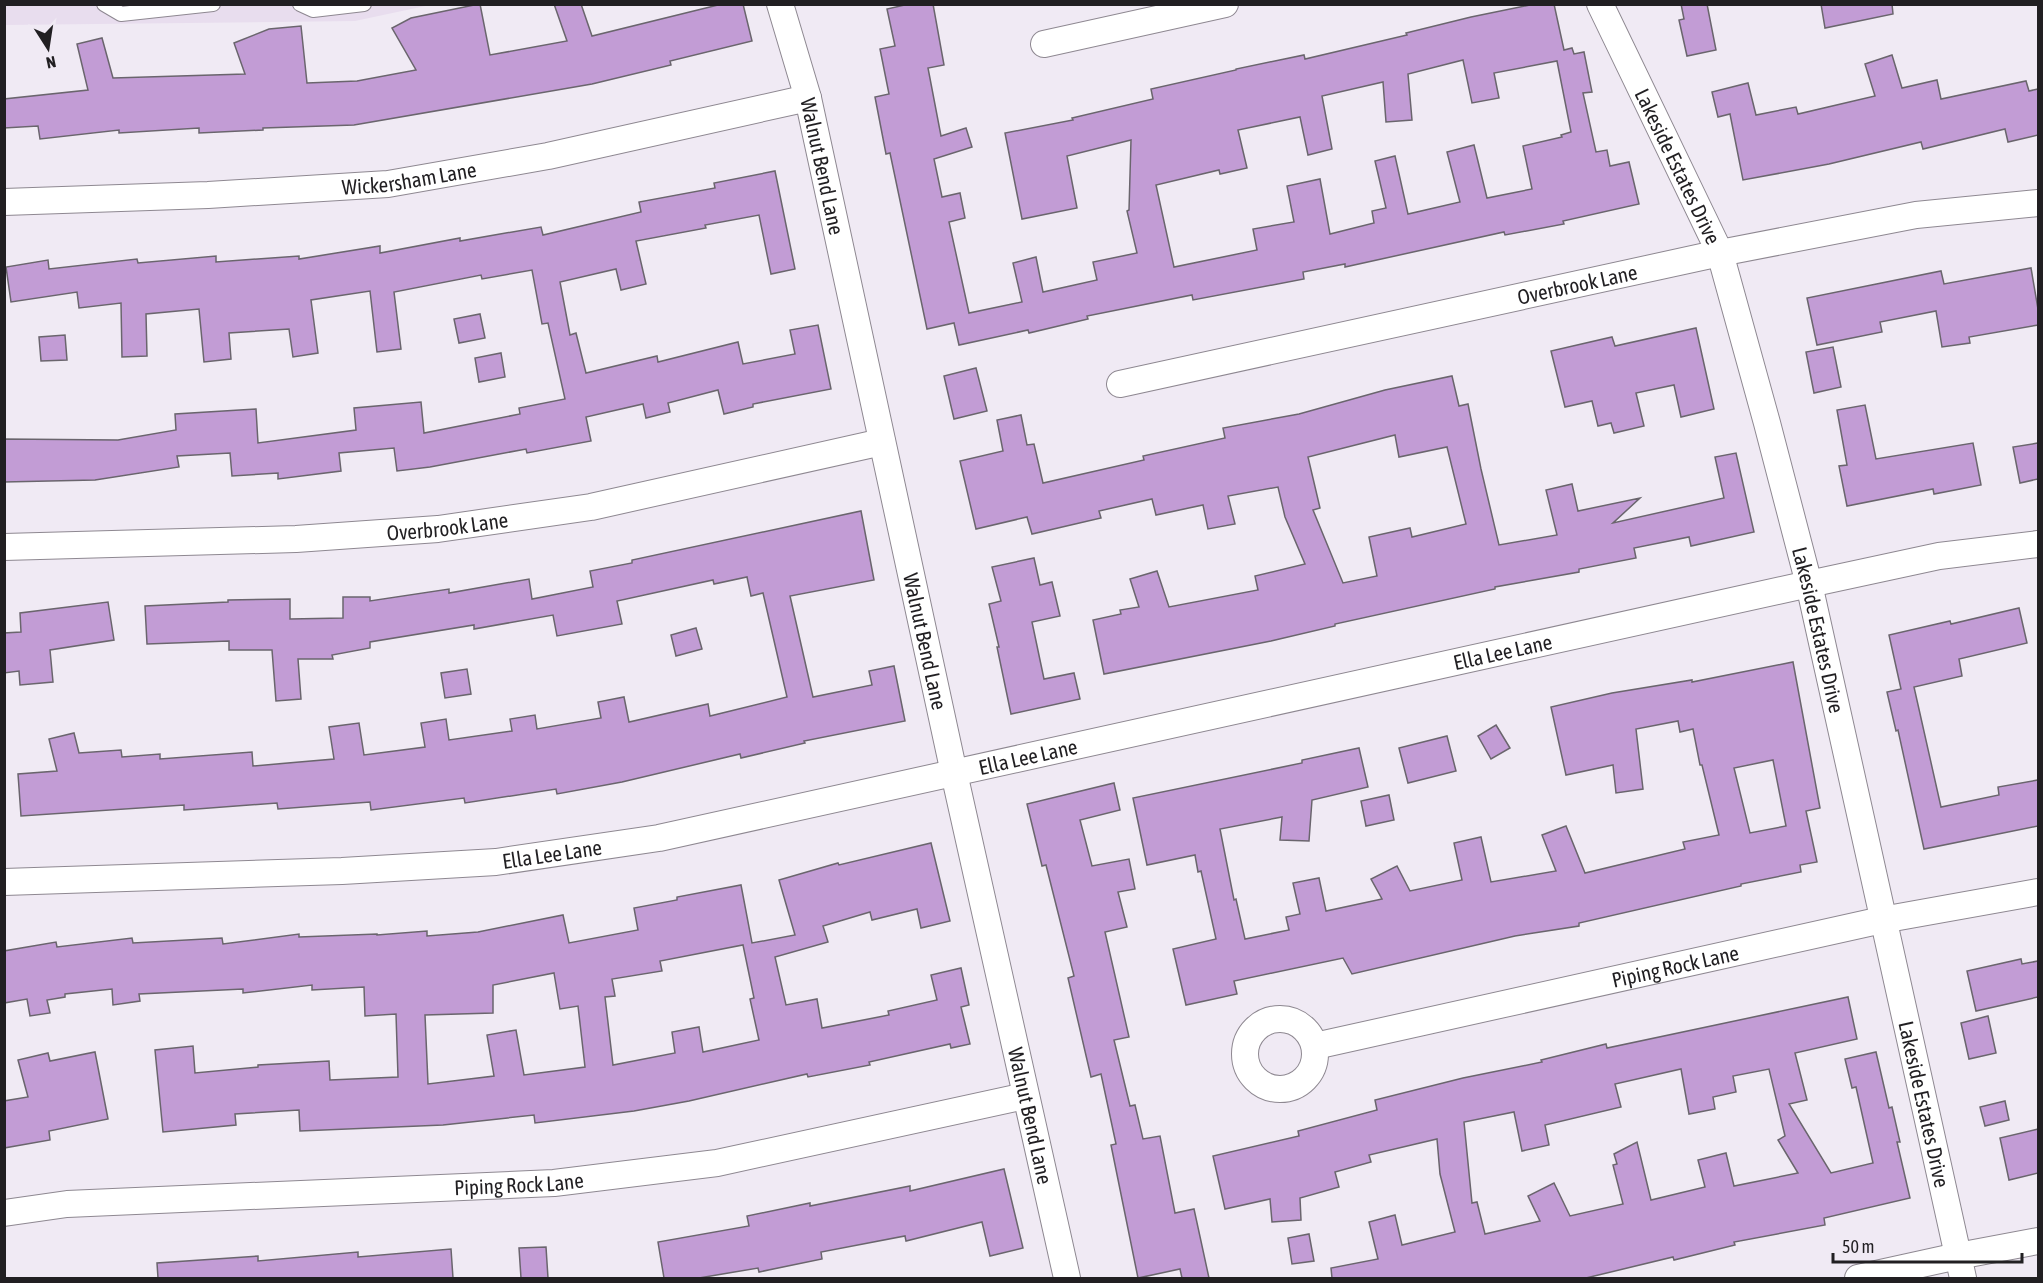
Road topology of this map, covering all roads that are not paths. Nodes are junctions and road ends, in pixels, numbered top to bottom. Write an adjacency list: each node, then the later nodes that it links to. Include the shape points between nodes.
1 (104, 4): 2 (lane, via 122,14)
2 (213, 4)
3 (300, 4): 4 (lane, via 313,10)
4 (364, 4)
5 (780, 4): 9 (street, Walnut Bend Lane)
6 (1225, 4): 8 (street)
7 (1600, 4): 12 (street, Lakeside Estates Drive)
8 (1044, 44)
9 (808, 98): 10 (street, Wickersham Lane, via 548,156 387,184); 14 (street, Walnut Bend Lane)
10 (4, 202)
11 (2038, 203): 12 (street, Overbrook Lane, via 1916,215)
12 (1720, 253): 13 (street, Overbrook Lane); 17 (street, Lakeside Estates Drive)
13 (1120, 384)
14 (882, 441): 16 (street, Overbrook Lane, via 591,507 438,528 296,539); 18 (street, Walnut Bend Lane)
15 (2038, 544): 17 (street, Ella Lee Lane, via 1939,556)
16 (4, 547)
17 (1809, 584): 18 (street, Ella Lee Lane); 21 (street, Lakeside Estates Drive)
18 (954, 773): 19 (street, Ella Lee Lane, via 659,838 496,862); 23 (street, Walnut Bend Lane)
19 (4, 882)
20 (2038, 892): 21 (street, Piping Rock Lane)
21 (1882, 920): 22 (street, Piping Rock Lane); 26 (street, Lakeside Estates Drive)
22 (1314, 1046)
23 (1025, 1096): 24 (street, Piping Rock Lane, via 717,1163 554,1183 67,1204); 27 (street, Walnut Bend Lane)
24 (4, 1213)
25 (2038, 1241): 26 (street)
26 (1960, 1267): 28 (street)
27 (1067, 1278)
28 (1858, 1278)

